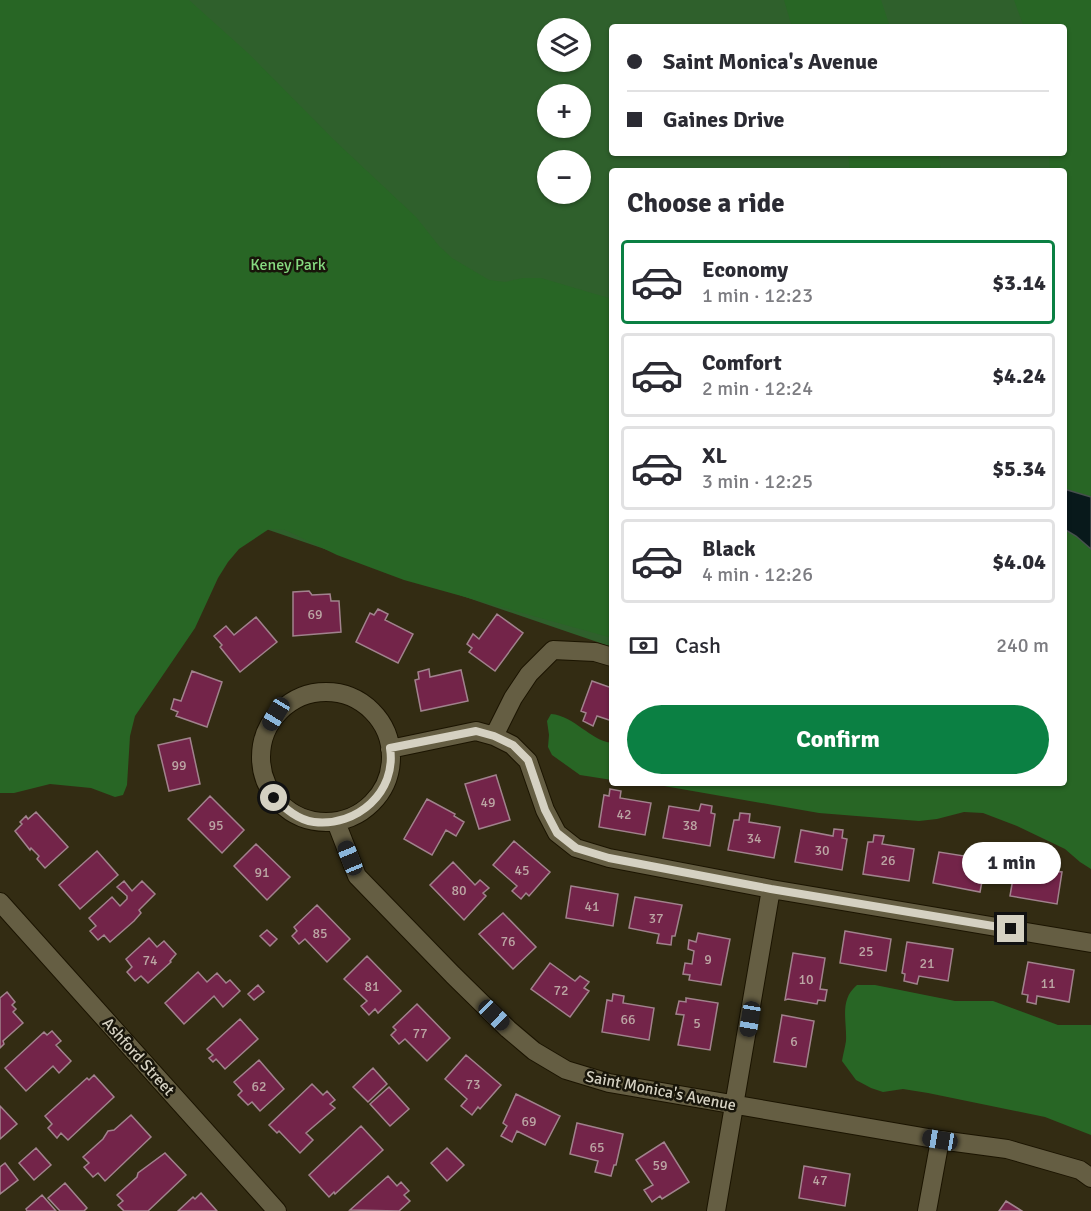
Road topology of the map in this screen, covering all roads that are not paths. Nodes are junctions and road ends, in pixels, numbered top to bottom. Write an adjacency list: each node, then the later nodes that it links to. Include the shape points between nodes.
1 (609, 656): 2 (street, via 553,650 529,674)
2 (494, 736): 3 (street, via 476,731); 5 (street, via 513,745 528,760 557,833 576,848)
3 (390, 748): 4 (street, via 388,777 381,793 353,817); 4 (street, via 376,716 359,701 338,693 304,696 276,714 264,734 260,756 263,778 274,798 292,813 313,822)
4 (336, 822): 8 (street, Saint Monica's Avenue, via 357,876 534,1051 566,1070 609,1083)
5 (771, 889): 7 (street); 8 (street)
6 (0, 903): 11 (street, Ashford Street)
7 (1091, 943)
8 (735, 1105): 9 (street, Saint Monica's Avenue); 12 (street)
9 (940, 1140): 10 (street, Saint Monica's Avenue, via 1007,1149 1080,1170); 13 (street)
10 (1091, 1178)
11 (277, 1211)
12 (716, 1211)
13 (927, 1211)

